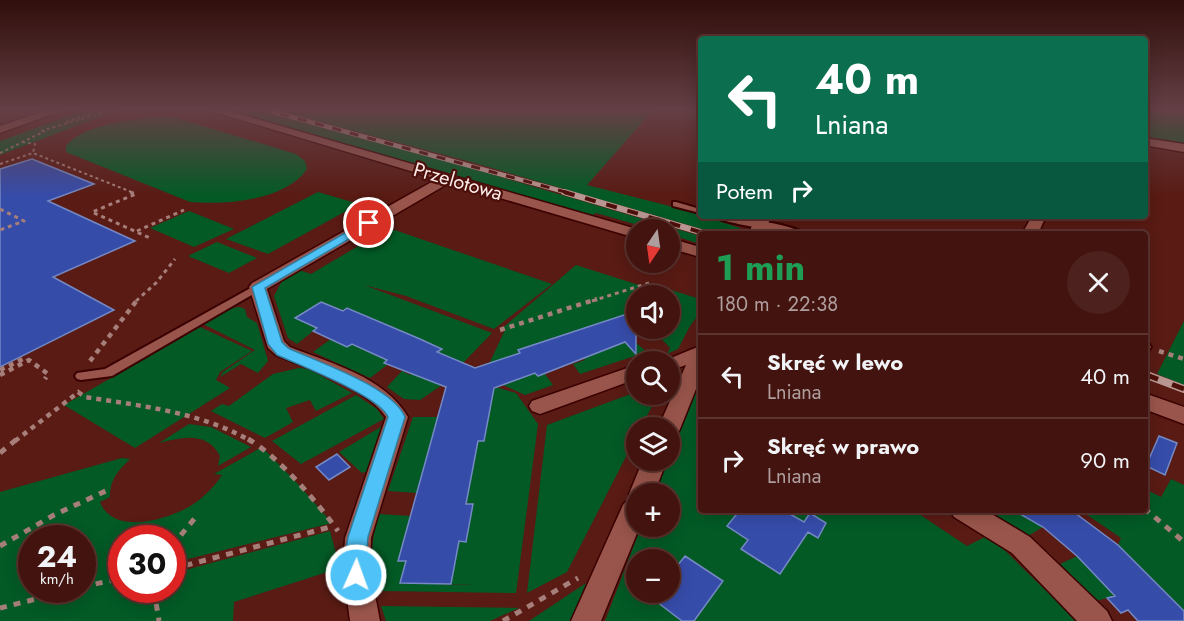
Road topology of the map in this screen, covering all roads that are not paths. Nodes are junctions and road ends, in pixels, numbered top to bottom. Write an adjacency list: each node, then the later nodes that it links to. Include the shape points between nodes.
1 (310, 138): 4 (street, Przelotowa)
2 (1148, 142): 3 (street)
3 (1184, 148)
4 (448, 178): 9 (street, Przelotowa); 13 (street)
5 (676, 204): 6 (lane)
6 (698, 210)
7 (731, 219): 8 (lane)
8 (760, 225): 10 (lane)
9 (626, 230)
10 (790, 231)
11 (680, 246): 12 (street)
12 (698, 251)
13 (258, 287): 17 (lane, via 108,373); 25 (street, via 275,344 373,393 397,417 362,521 355,557)
14 (698, 355): 16 (street)
15 (698, 359): 22 (street)
16 (680, 360)
17 (82, 373)
18 (626, 376): 20 (street)
19 (1148, 402): 21 (street)
20 (540, 406)
21 (1184, 416)
22 (674, 417)
23 (968, 513): 27 (street, via 1021,545)
24 (626, 528): 26 (street)
25 (365, 621)
26 (586, 621)
27 (1096, 621)

